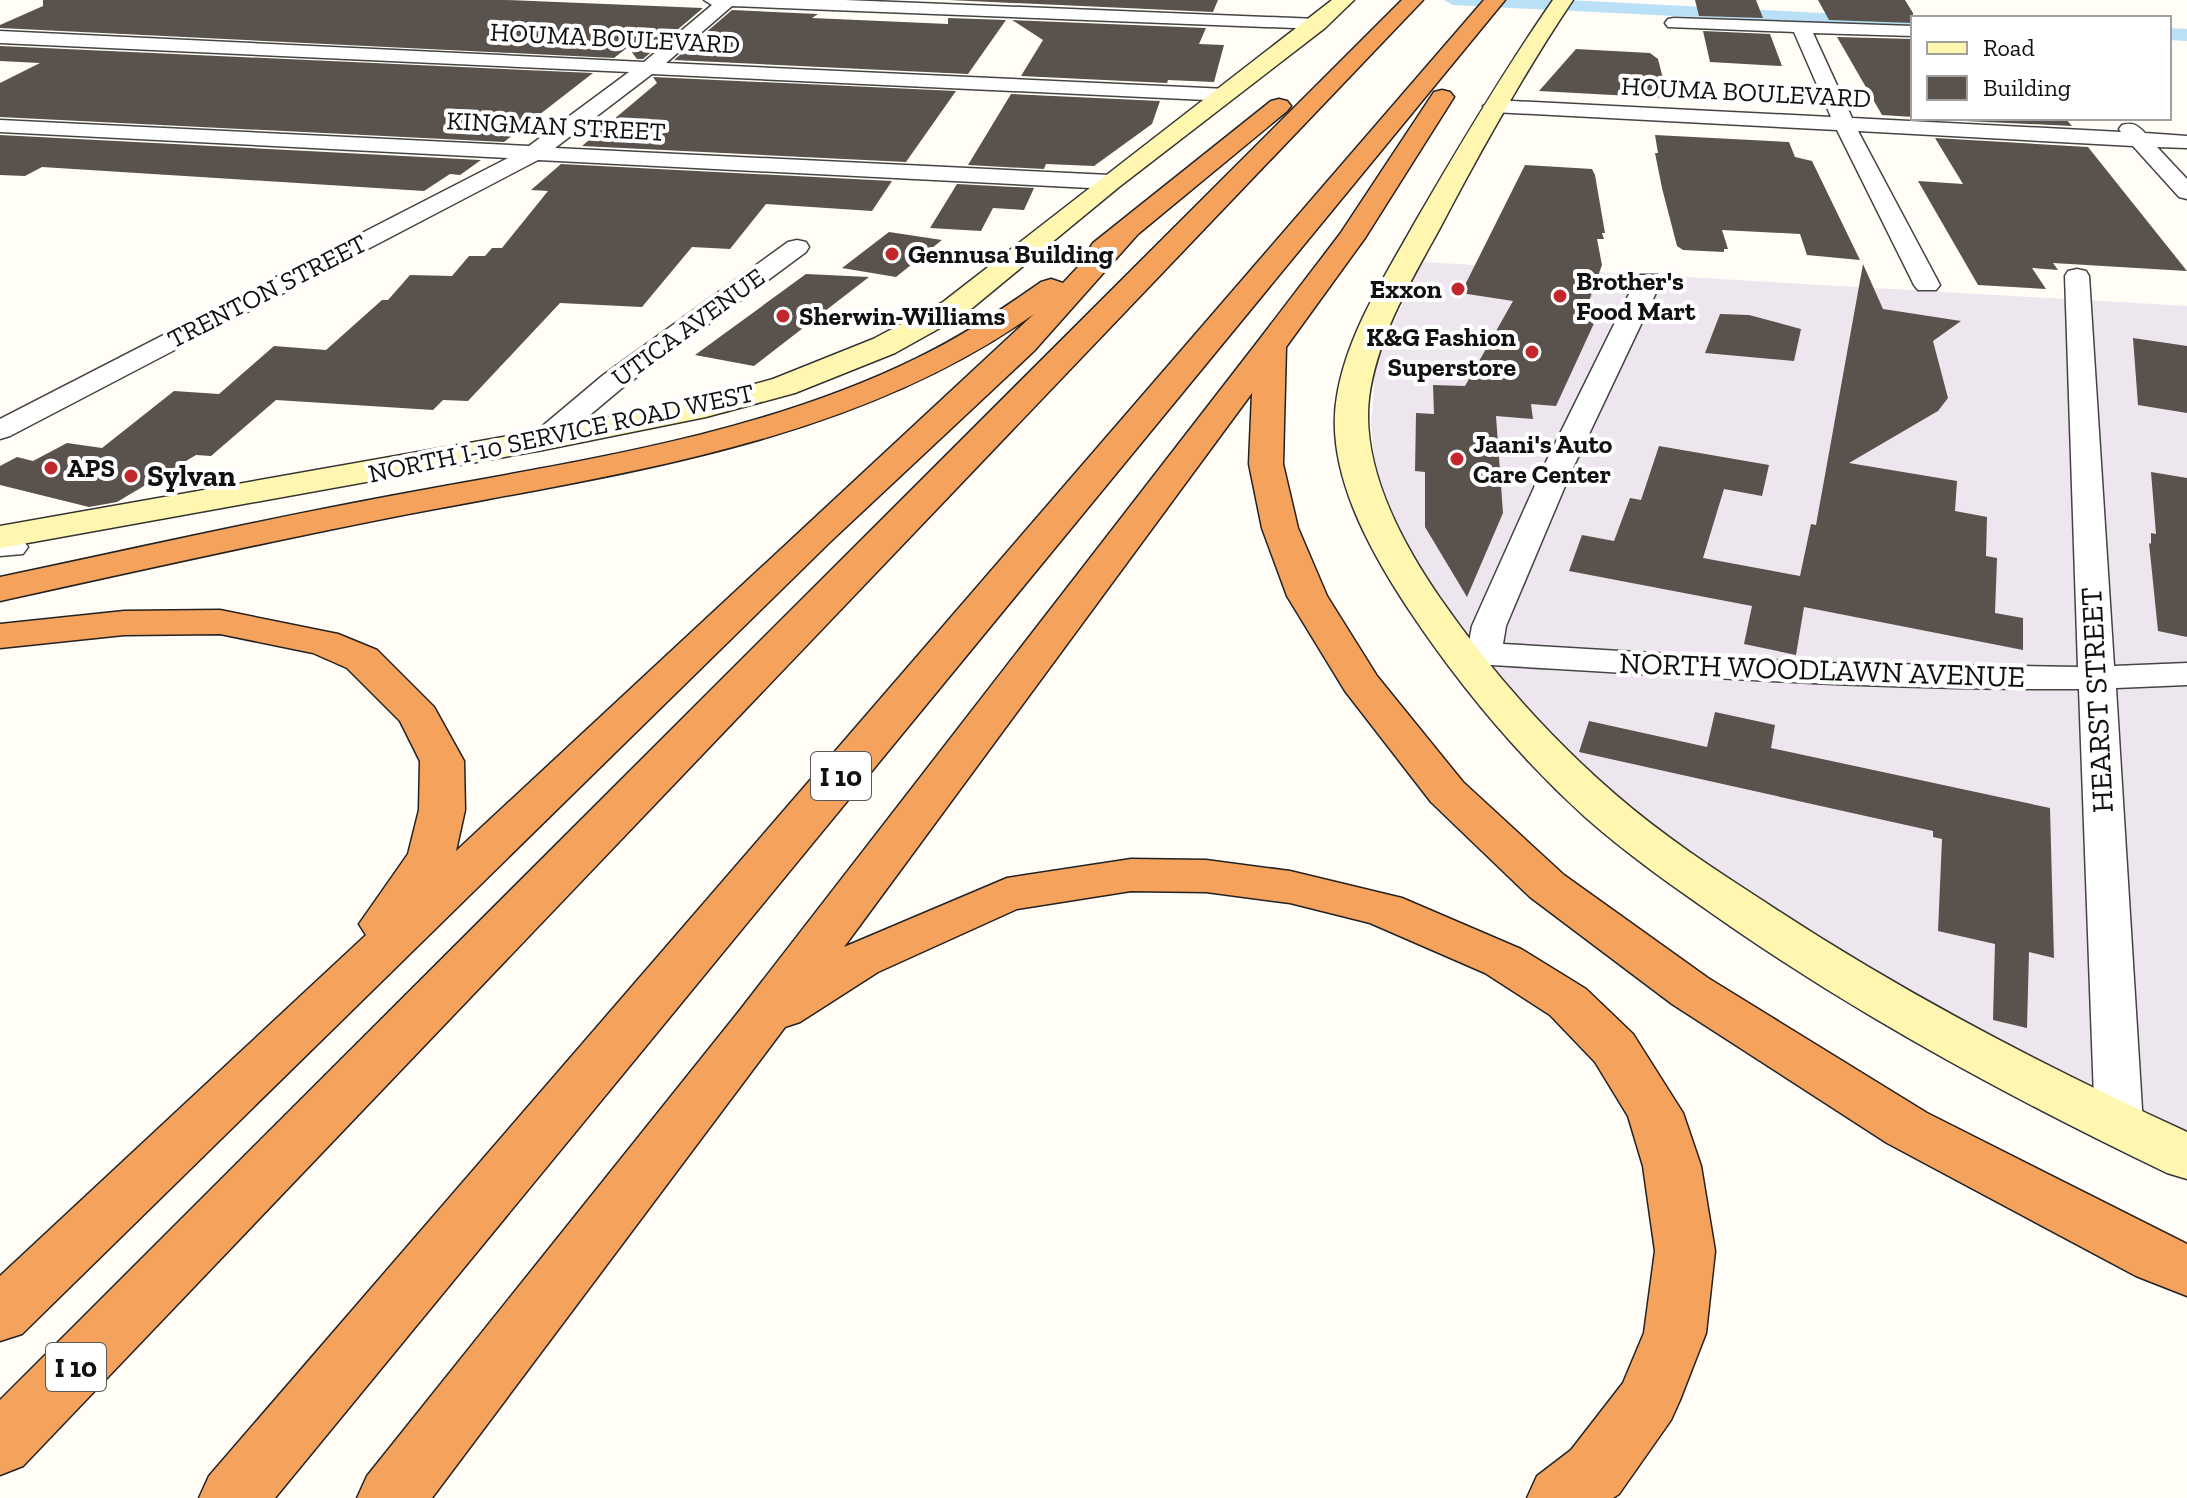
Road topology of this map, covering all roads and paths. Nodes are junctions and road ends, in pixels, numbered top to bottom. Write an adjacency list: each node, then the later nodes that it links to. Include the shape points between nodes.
1 (713, 0): 2 (street)
2 (727, 1): 8 (street); 13 (street, TRENTON STREET)
3 (1342, 2): 8 (street, NORTH I-10 SERVICE ROAD WEST)
4 (1411, 2): 14 (highway, I 10)
5 (1490, 6): 12 (highway, I 10)
6 (1558, 7): 16 (street)
7 (1674, 23): 9 (street)
8 (1318, 24): 15 (street, NORTH I-10 SERVICE ROAD WEST)
9 (1802, 29): 10 (street); 19 (street)
10 (1911, 31)
11 (0, 37): 13 (street, HOUMA BOULEVARD)
12 (1448, 54): 30 (highway, via 1458,73 1351,238); 47 (highway, I 10)
13 (649, 67): 15 (street, HOUMA BOULEVARD); 22 (street, TRENTON STREET)
14 (1339, 78): 25 (highway, via 1297,92); 46 (highway, I 10)
15 (1227, 95): 23 (street, NORTH I-10 SERVICE ROAD WEST)
16 (1493, 106): 19 (street, HOUMA BOULEVARD); 37 (street, via 1378,315 1352,398 1355,443 1394,559)
17 (2121, 120): 20 (street)
18 (0, 126): 22 (street, KINGMAN STREET)
19 (1845, 126): 20 (street, HOUMA BOULEVARD); 29 (street)
20 (2137, 140): 21 (street, HOUMA BOULEVARD); 24 (street)
21 (2187, 142)
22 (534, 153): 23 (street, KINGMAN STREET); 31 (street, TRENTON STREET)
23 (1110, 182): 32 (street, NORTH I-10 SERVICE ROAD WEST, via 954,308 884,346 771,389 706,407)
24 (2187, 192)
25 (1125, 233): 33 (highway, via 1031,303 953,352 832,404 740,434 563,474); 40 (highway, via 1023,344)
26 (797, 247): 32 (street, UTICA AVENUE, via 612,382)
27 (2077, 276): 39 (street, HEARST STREET)
28 (1649, 280): 37 (street, via 1489,626)
29 (1927, 285)
30 (1270, 347): 41 (highway); 44 (highway, via 1266,464 1280,528 1307,596 1360,682 1447,792 1547,886 1690,991 1907,1128)
31 (0, 430)
32 (543, 440): 34 (street, NORTH I-10 SERVICE ROAD WEST, via 136,514)
33 (256, 534): 34 (highway); 35 (highway)
34 (2, 552)
35 (0, 589)
36 (0, 636): 40 (highway, via 124,623 220,622 324,643 362,659 419,716 442,761 442,810 431,856)
37 (1470, 653): 39 (street, NORTH WOODLAWN AVENUE, via 1881,677); 42 (street, via 1581,789 1679,868 1795,948 1969,1050)
38 (2187, 674): 39 (street, NORTH WOODLAWN AVENUE)
39 (2096, 679): 42 (street, HEARST STREET)
40 (328, 1003): 45 (highway)
41 (759, 1023): 48 (highway); 49 (highway, via 860,960 1007,894 1131,875 1206,876 1290,887 1385,910 1503,961 1568,1002 1614,1048 1655,1113 1672,1166 1685,1251 1675,1333 1648,1400 1595,1472)
42 (2119, 1125): 43 (street)
43 (2187, 1157)
44 (2187, 1271)
45 (0, 1315)
46 (0, 1445)
47 (233, 1498)
48 (391, 1498)
49 (1561, 1498)

